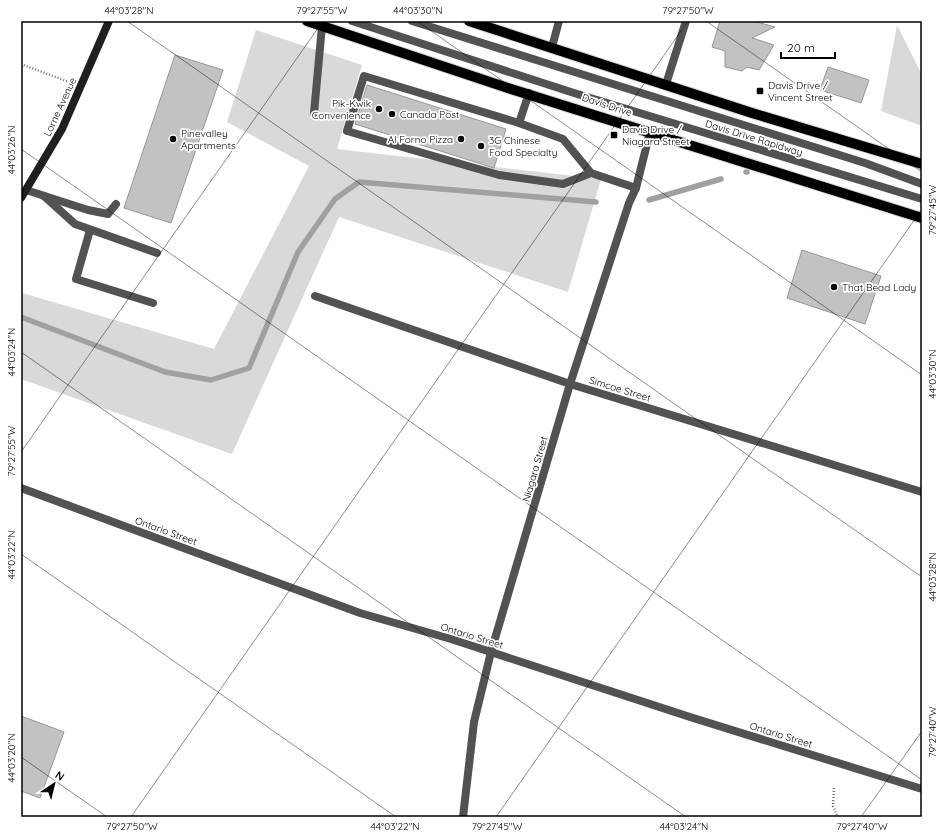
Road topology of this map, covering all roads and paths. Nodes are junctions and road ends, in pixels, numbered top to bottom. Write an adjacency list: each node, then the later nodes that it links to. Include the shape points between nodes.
1 (109, 21): 12 (main road, Lorne Avenue)
2 (308, 21): 8 (main road, Davis Drive)
3 (352, 21): 24 (street, Davis Drive Rapidway, via 574,94)
4 (412, 21): 19 (street, Davis Drive Rapidway, via 865,163)
5 (469, 21): 9 (main road)
6 (559, 21): 9 (street)
7 (686, 21): 11 (street)
8 (322, 26): 13 (main road, Davis Drive); 14 (street)
9 (552, 48): 11 (main road)
10 (21, 64): 12 (path)
11 (666, 84): 17 (main road, via 752,113)
12 (81, 86): 21 (main road, Lorne Avenue, via 62,128)
13 (530, 93): 15 (street); 16 (main road, Davis Drive)
14 (314, 113)
15 (519, 123): 18 (street, via 563,139); 18 (street, via 364,76 346,131 499,175 563,184)
16 (650, 132): 20 (street, Niagara Street); 26 (main road, Davis Drive)
17 (922, 164)
18 (591, 173): 20 (street)
19 (922, 184)
20 (636, 188): 31 (street, Niagara Street)
21 (26, 190): 22 (street); 23 (main road, Lorne Avenue)
22 (44, 196): 25 (street, via 108,214); 27 (street, via 75,224)
23 (21, 198)
24 (922, 199)
25 (116, 204)
26 (922, 218)
27 (90, 230): 28 (street); 30 (street, via 76,279)
28 (157, 253)
29 (316, 296): 31 (street, Simcoe Street)
30 (153, 303)
31 (570, 384): 33 (street, Simcoe Street); 34 (street, Niagara Street)
32 (21, 488): 34 (street, Ontario Street, via 360,613)
33 (922, 492)
34 (491, 652): 36 (street, Ontario Street); 37 (street, Niagara Street, via 474,722)
35 (834, 788): 38 (path, via 833,806)
36 (922, 789)
37 (463, 817)
38 (838, 817)

